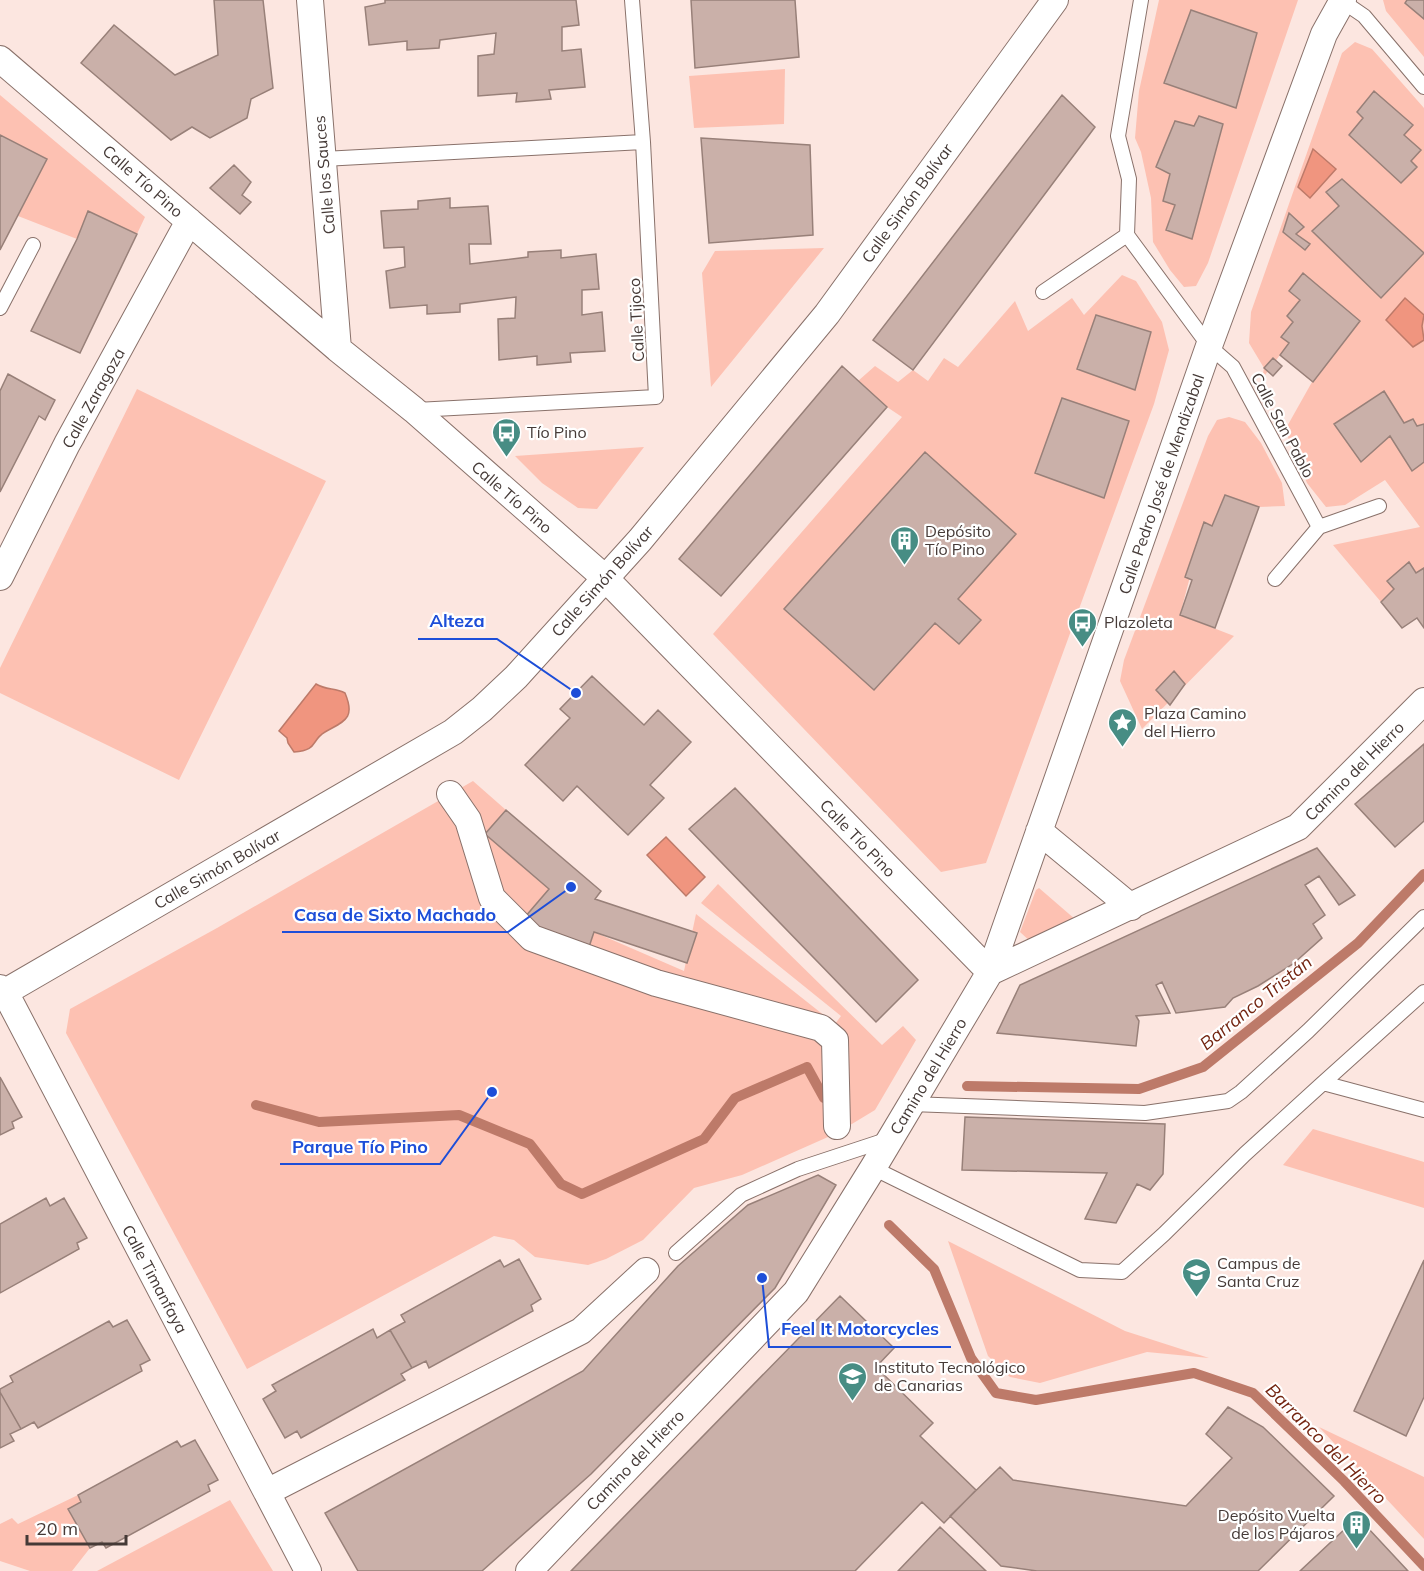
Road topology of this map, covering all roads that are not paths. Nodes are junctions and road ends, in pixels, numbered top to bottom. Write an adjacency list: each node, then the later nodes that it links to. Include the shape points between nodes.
1 (310, 0): 9 (street, Calle los Sauces)
2 (633, 0): 8 (lane, Calle Tijoco)
3 (1055, 0): 21 (street, Calle Simón Bolívar, via 827,314)
4 (1141, 0): 11 (lane, via 1118,136 1129,178)
5 (1342, 0): 7 (lane, via 1364,16); 15 (street, Calle Pedro José de Mendizabal, via 1324,34)
6 (0, 59): 10 (street, Calle Tío Pino)
7 (1424, 87)
8 (643, 142): 9 (lane); 17 (lane, Calle Tijoco, via 656,398)
9 (323, 159): 16 (street, Calle los Sauces)
10 (189, 221): 16 (street, Calle Tío Pino); 20 (street, Calle Zaragoza, via 67,444)
11 (1127, 235): 13 (lane); 15 (lane, Calle San Pablo)
12 (33, 245): 14 (lane)
13 (1043, 292)
14 (0, 308)
15 (1209, 346): 19 (lane, Calle San Pablo, via 1233,367); 25 (street, Calle Pedro José de Mendizabal)
16 (339, 349): 17 (street, Calle Tío Pino)
17 (414, 410): 21 (street, Calle Tío Pino)
18 (1379, 506): 19 (lane)
19 (1319, 527): 22 (lane)
20 (0, 577)
21 (605, 578): 28 (street, Calle Tío Pino); 29 (street, Calle Simón Bolívar, via 516,677 453,732)
22 (1275, 579)
23 (1424, 701): 26 (street, Camino del Hierro, via 1298,827)
24 (450, 794): 34 (street, via 468,820 492,898 532,938 656,983 821,1028 836,1040)
25 (1039, 831): 26 (street); 28 (street, Calle Pedro José de Mendizabal)
26 (1131, 907): 28 (street, Camino del Hierro)
27 (1424, 917): 32 (lane, via 1308,1031 1228,1101 1145,1113)
28 (990, 972): 32 (street, Camino del Hierro)
29 (2, 992): 39 (street, Calle Timanfaya)
30 (1424, 992): 31 (lane)
31 (1323, 1083): 33 (lane); 36 (lane, via 1122,1272 1080,1270)
32 (911, 1104): 35 (street, Camino del Hierro)
33 (1424, 1110)
34 (837, 1125)
35 (891, 1139): 36 (street, Camino del Hierro); 37 (lane, via 798,1169 741,1195)
36 (873, 1168): 41 (street, Camino del Hierro, via 796,1292)
37 (676, 1253)
38 (646, 1271): 39 (street, via 581,1331)
39 (267, 1492): 40 (street, Calle Timanfaya)
40 (308, 1571)
41 (529, 1571)

